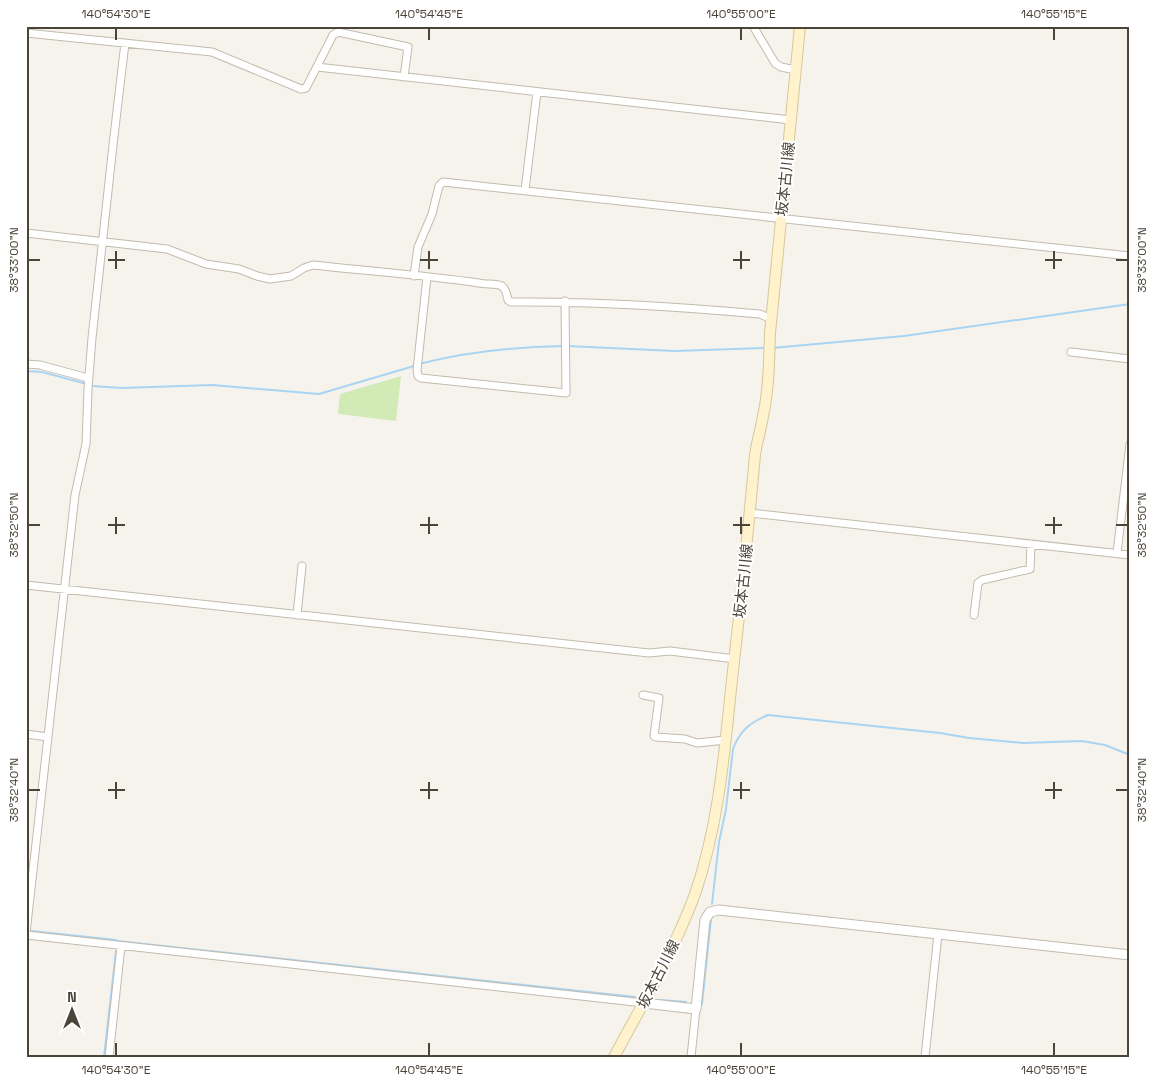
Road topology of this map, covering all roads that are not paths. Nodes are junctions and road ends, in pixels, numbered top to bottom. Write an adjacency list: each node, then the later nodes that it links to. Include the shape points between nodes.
1 (753, 26): 6 (street, via 775,63)
2 (800, 26): 6 (main road, 坂本古川線)
3 (26, 33): 4 (street)
4 (125, 43): 5 (street, via 212,52 301,89 306,88); 13 (street)
5 (317, 67): 7 (street); 7 (street, via 333,35 338,32 408,47)
6 (796, 70): 9 (main road, 坂本古川線)
7 (404, 77): 8 (street)
8 (537, 92): 9 (street); 10 (street)
9 (791, 120): 11 (main road, 坂本古川線)
10 (525, 190): 11 (street); 15 (street, via 440,183 432,214 418,246)
11 (781, 218): 14 (street); 18 (main road, 坂本古川線)
12 (26, 233): 13 (street)
13 (103, 241): 15 (street, via 168,249 206,264 239,269 270,279 291,276 314,265); 22 (street)
14 (1130, 256)
15 (414, 276): 16 (street)
16 (427, 278): 17 (street, via 499,285 505,289 511,302); 17 (street, via 417,370 421,378 566,393)
17 (565, 301): 18 (street, via 760,314)
18 (771, 319): 24 (main road, 坂本古川線, via 764,414 756,448)
19 (1071, 352): 20 (street)
20 (1130, 359)
21 (26, 364): 22 (street)
22 (88, 383): 30 (street, via 86,444 75,495)
23 (1130, 444): 26 (street)
24 (750, 513): 25 (street); 33 (main road, 坂本古川線)
25 (1030, 544): 26 (street); 32 (street, via 1030,568 978,583)
26 (1117, 553): 27 (street)
27 (1130, 555)
28 (302, 566): 31 (street)
29 (26, 585): 30 (street)
30 (65, 590): 31 (street); 36 (street)
31 (297, 615): 33 (street, via 649,653 670,651)
32 (974, 615)
33 (735, 659): 37 (main road, 坂本古川線)
34 (643, 695): 37 (street, via 658,697 654,736 697,743)
35 (26, 734): 36 (street)
36 (48, 737): 38 (street)
37 (726, 740): 42 (main road, 坂本古川線, via 718,803 701,874 671,950)
38 (26, 934): 40 (street)
39 (938, 934): 41 (street); 43 (street, via 714,910 705,920); 47 (street)
40 (120, 946): 42 (street); 44 (street)
41 (1130, 956)
42 (644, 1003): 43 (street); 45 (main road, 坂本古川線)
43 (696, 1009): 46 (street)
44 (108, 1057)
45 (614, 1057)
46 (691, 1057)
47 (925, 1057)

